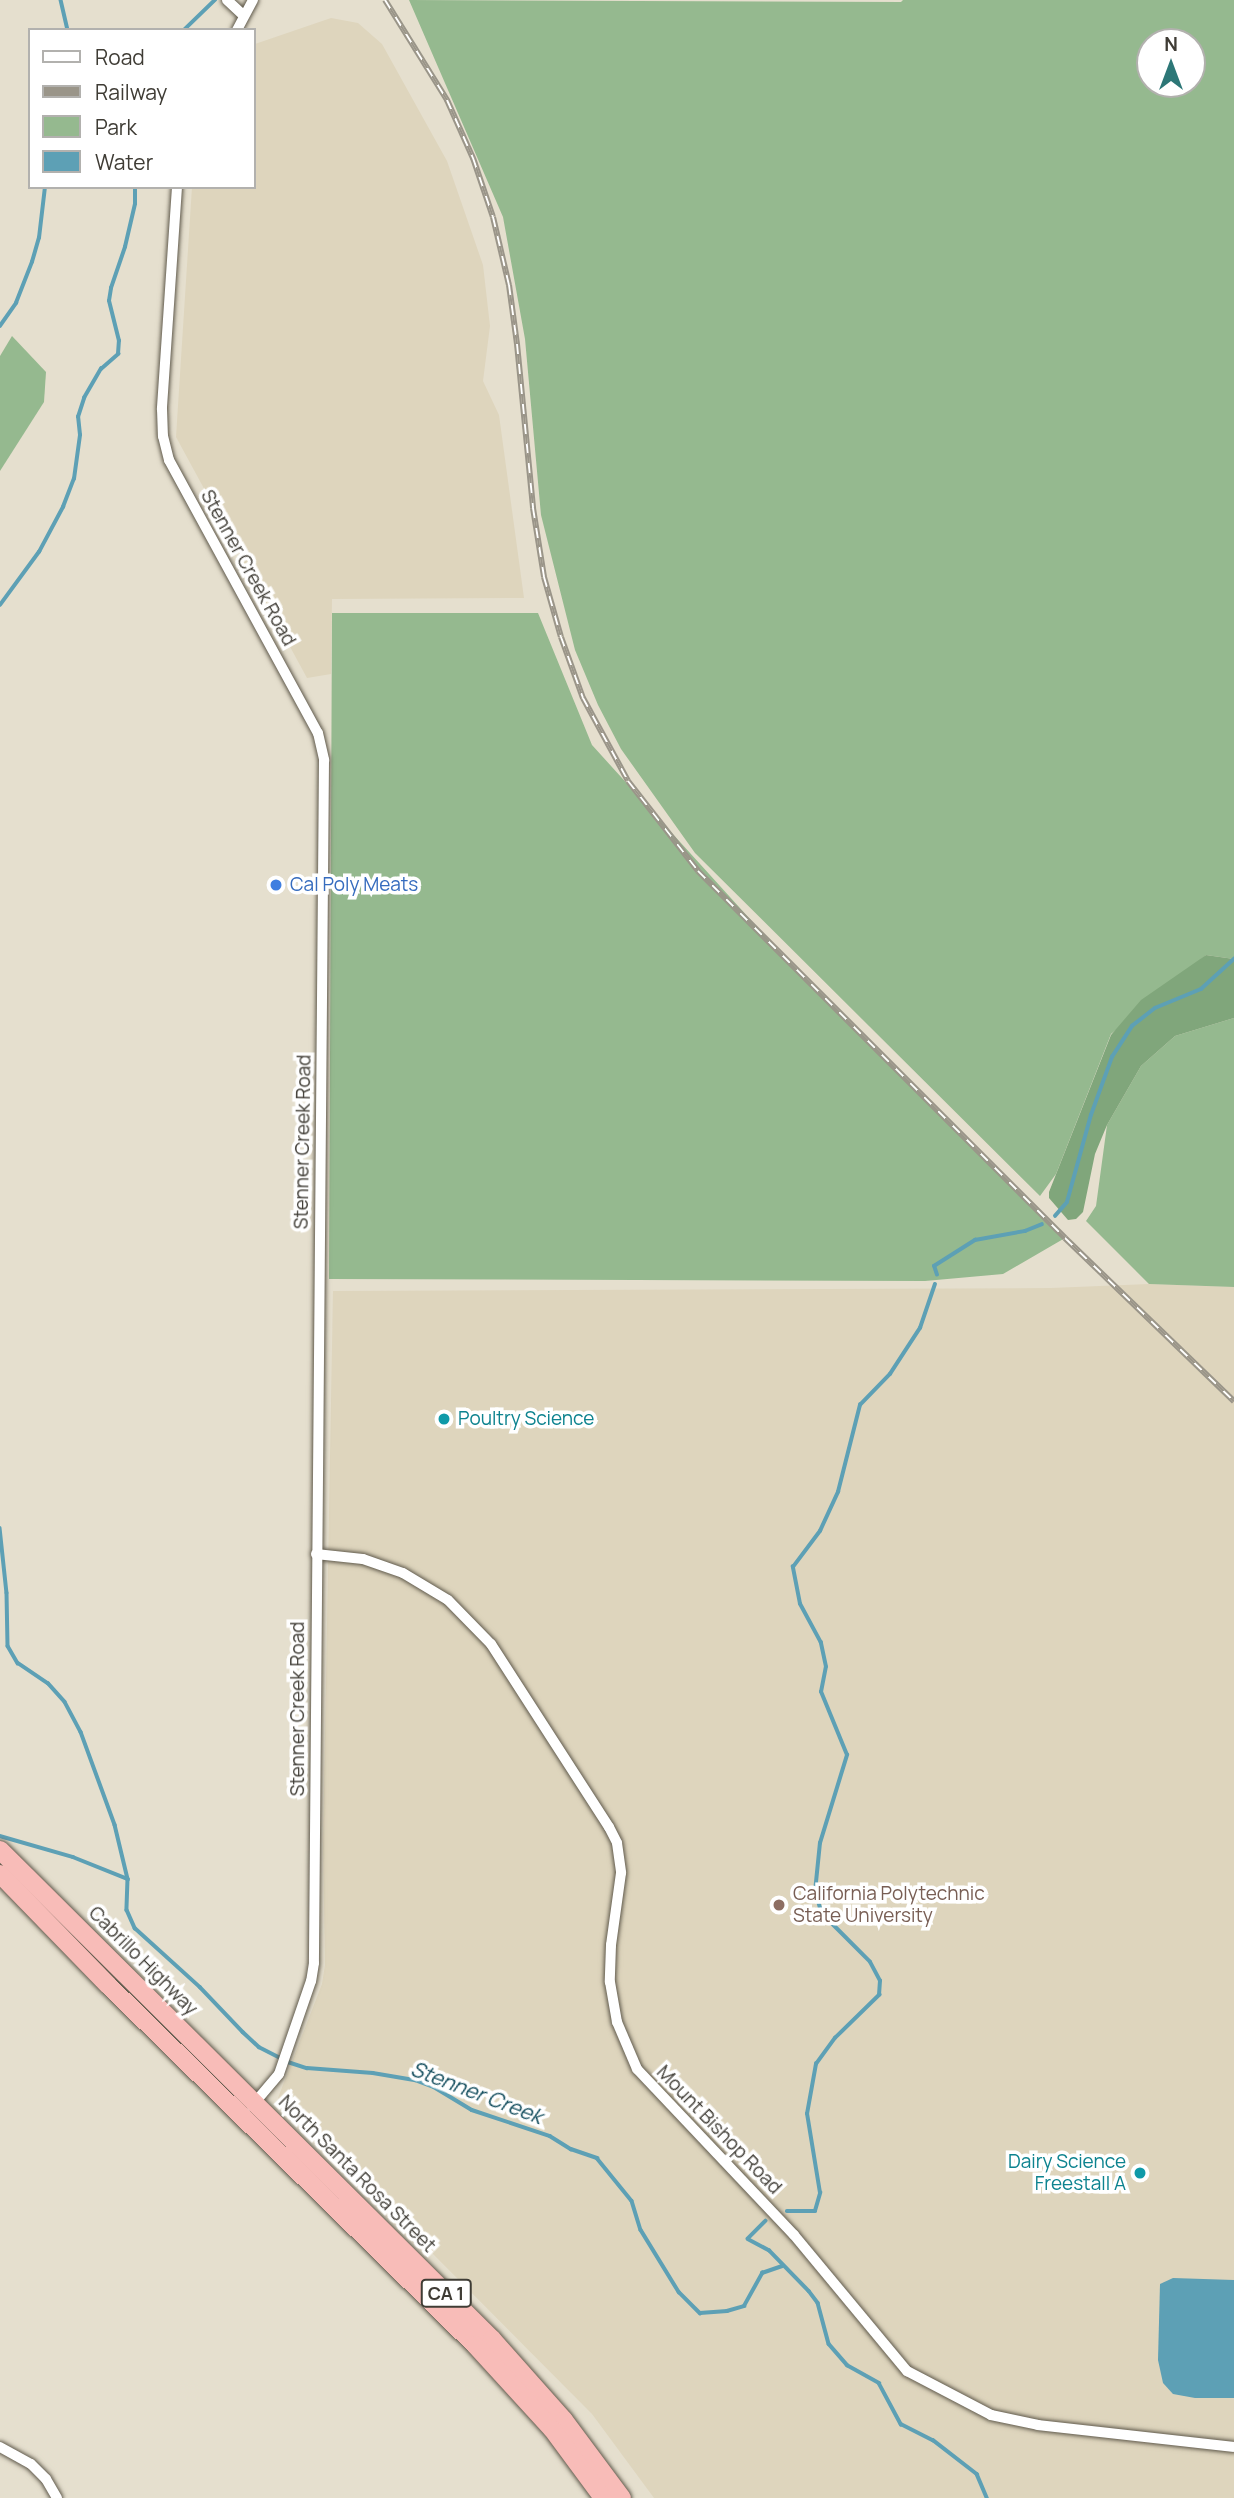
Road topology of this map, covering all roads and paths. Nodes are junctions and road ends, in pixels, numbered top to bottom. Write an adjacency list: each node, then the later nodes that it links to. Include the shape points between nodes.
1 (227, 0): 3 (street)
2 (253, 0): 3 (street)
3 (243, 15): 4 (street)
4 (238, 28)
5 (177, 189): 6 (street, Stenner Creek Road, via 162,409 169,460 318,733 324,760)
6 (316, 1554): 9 (street, Stenner Creek Road, via 314,1963 279,2074); 12 (street, Mount Bishop Road, via 363,1559 403,1573 447,1600 491,1644 617,1843 621,1872 610,1982 617,2022 637,2069 794,2235 907,2371 991,2415 1052,2427)
7 (0, 1850): 9 (highway, Cabrillo Highway / CA 1)
8 (0, 1874): 10 (highway, CA 1)
9 (256, 2102): 10 (street, Stenner Creek Road); 15 (highway, North Santa Rosa Street / CA 1, via 509,2358 564,2420)
10 (242, 2116): 14 (highway, North Santa Rosa Street / CA 1, via 516,2388)
11 (0, 2447): 13 (street, via 31,2464)
12 (1234, 2448)
13 (57, 2498)
14 (603, 2498)
15 (622, 2498)

